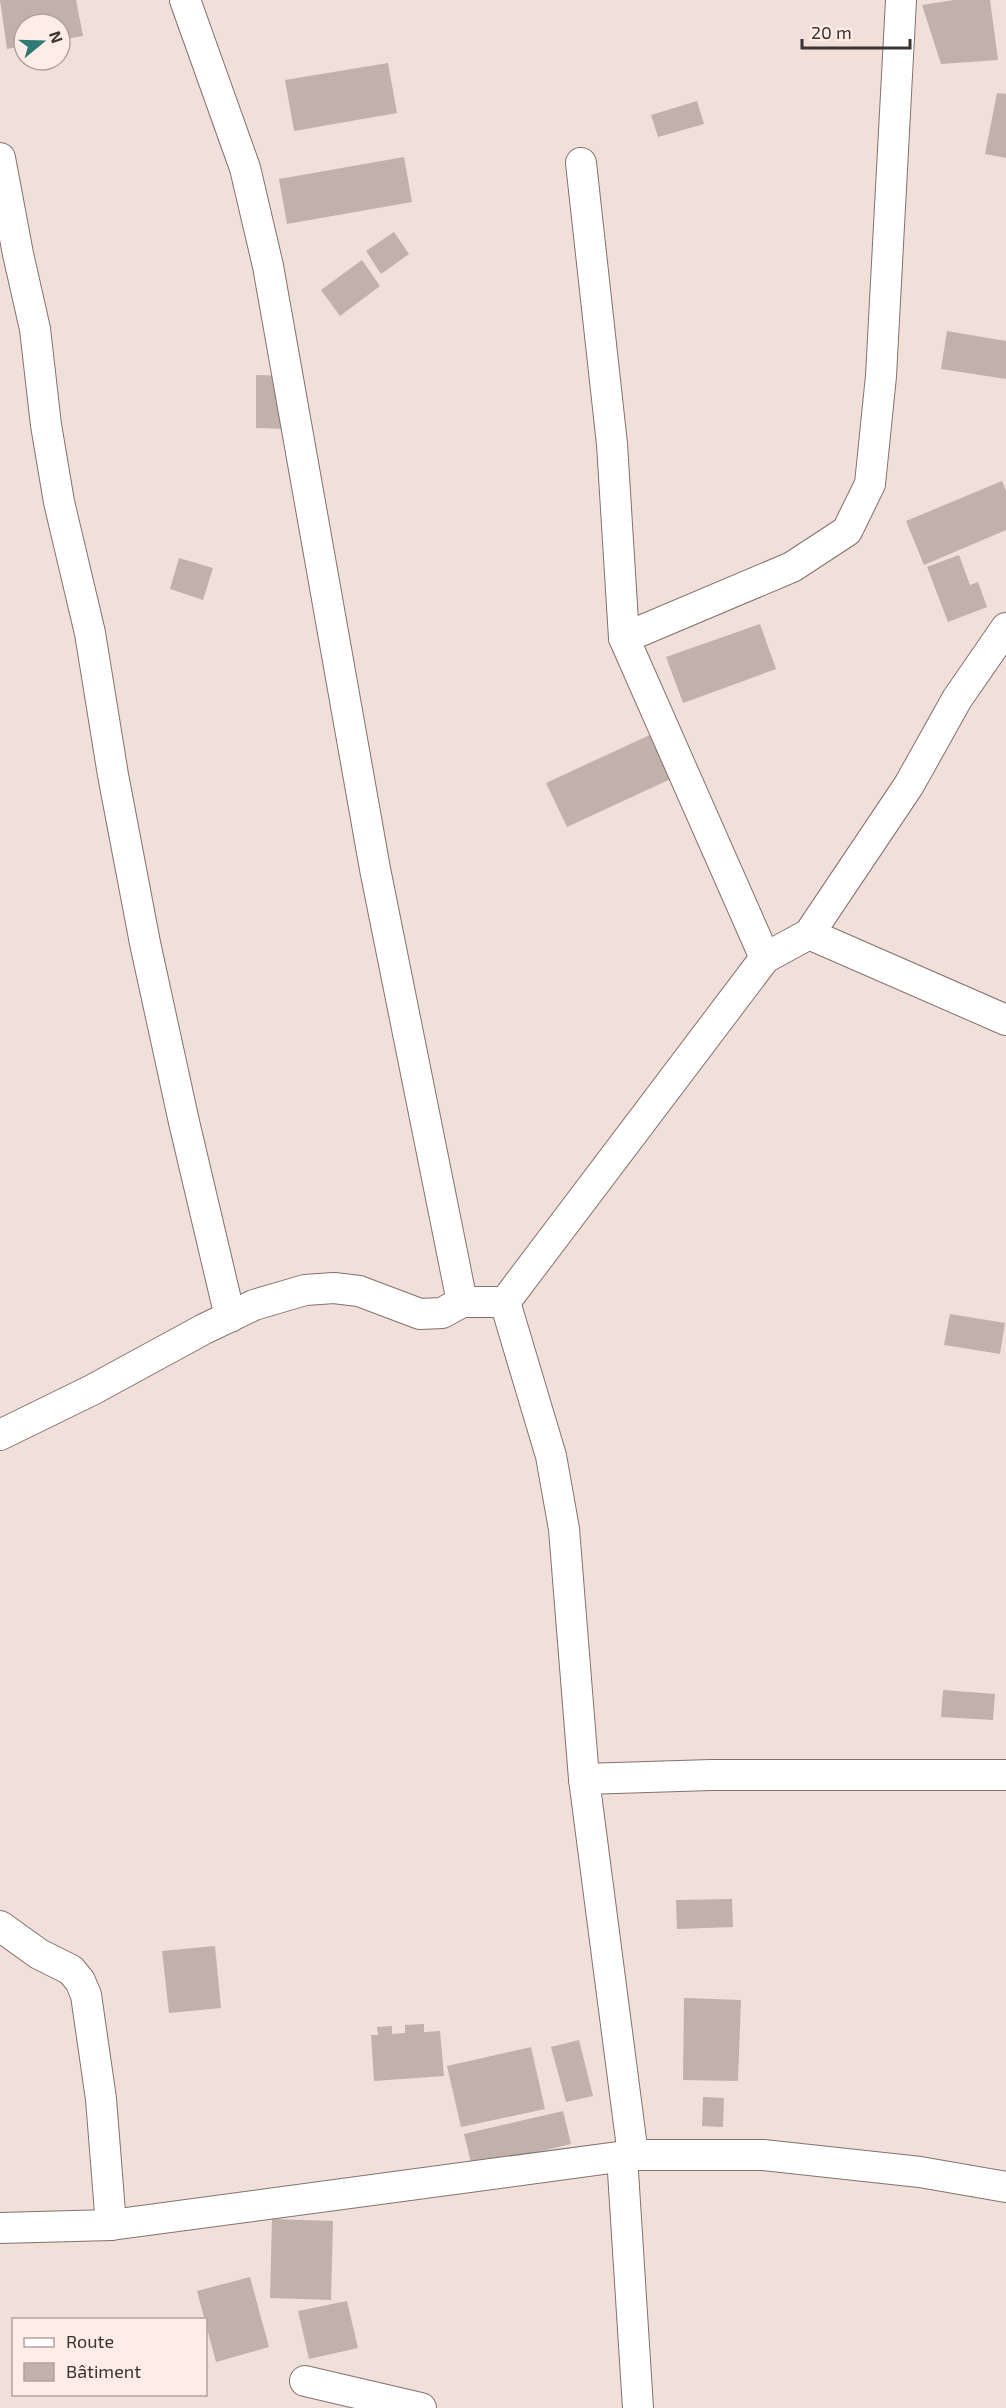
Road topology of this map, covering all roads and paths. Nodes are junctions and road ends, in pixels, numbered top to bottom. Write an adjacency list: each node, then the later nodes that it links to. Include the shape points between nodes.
1 (185, 0): 10 (street, via 245,168 268,266 375,869)
2 (901, 0): 6 (street, via 881,376 870,484 847,531 792,567)
3 (0, 158): 12 (street, via 35,329 59,502 90,633 143,932)
4 (580, 163): 6 (street, via 612,444)
5 (1006, 628): 7 (street, via 957,699 909,785)
6 (624, 638): 8 (street)
7 (809, 934): 8 (street); 9 (street)
8 (765, 958): 11 (street)
9 (1006, 1020)
10 (462, 1302): 11 (street); 12 (street, via 442,1313 420,1314 359,1291 334,1288 305,1290 254,1305)
11 (505, 1302): 15 (street, via 551,1456 564,1529)
12 (230, 1317): 13 (street)
13 (0, 1435)
14 (1006, 1773): 15 (street)
15 (584, 1779): 17 (street)
16 (0, 1926): 19 (street, via 39,1954 71,1970 86,1995 101,2098)
17 (627, 2156): 18 (street, via 764,2155 920,2172); 19 (street); 23 (street)
18 (1006, 2187)
19 (111, 2225): 20 (street)
20 (0, 2228)
21 (305, 2381): 22 (street)
22 (422, 2408)
23 (638, 2408)

